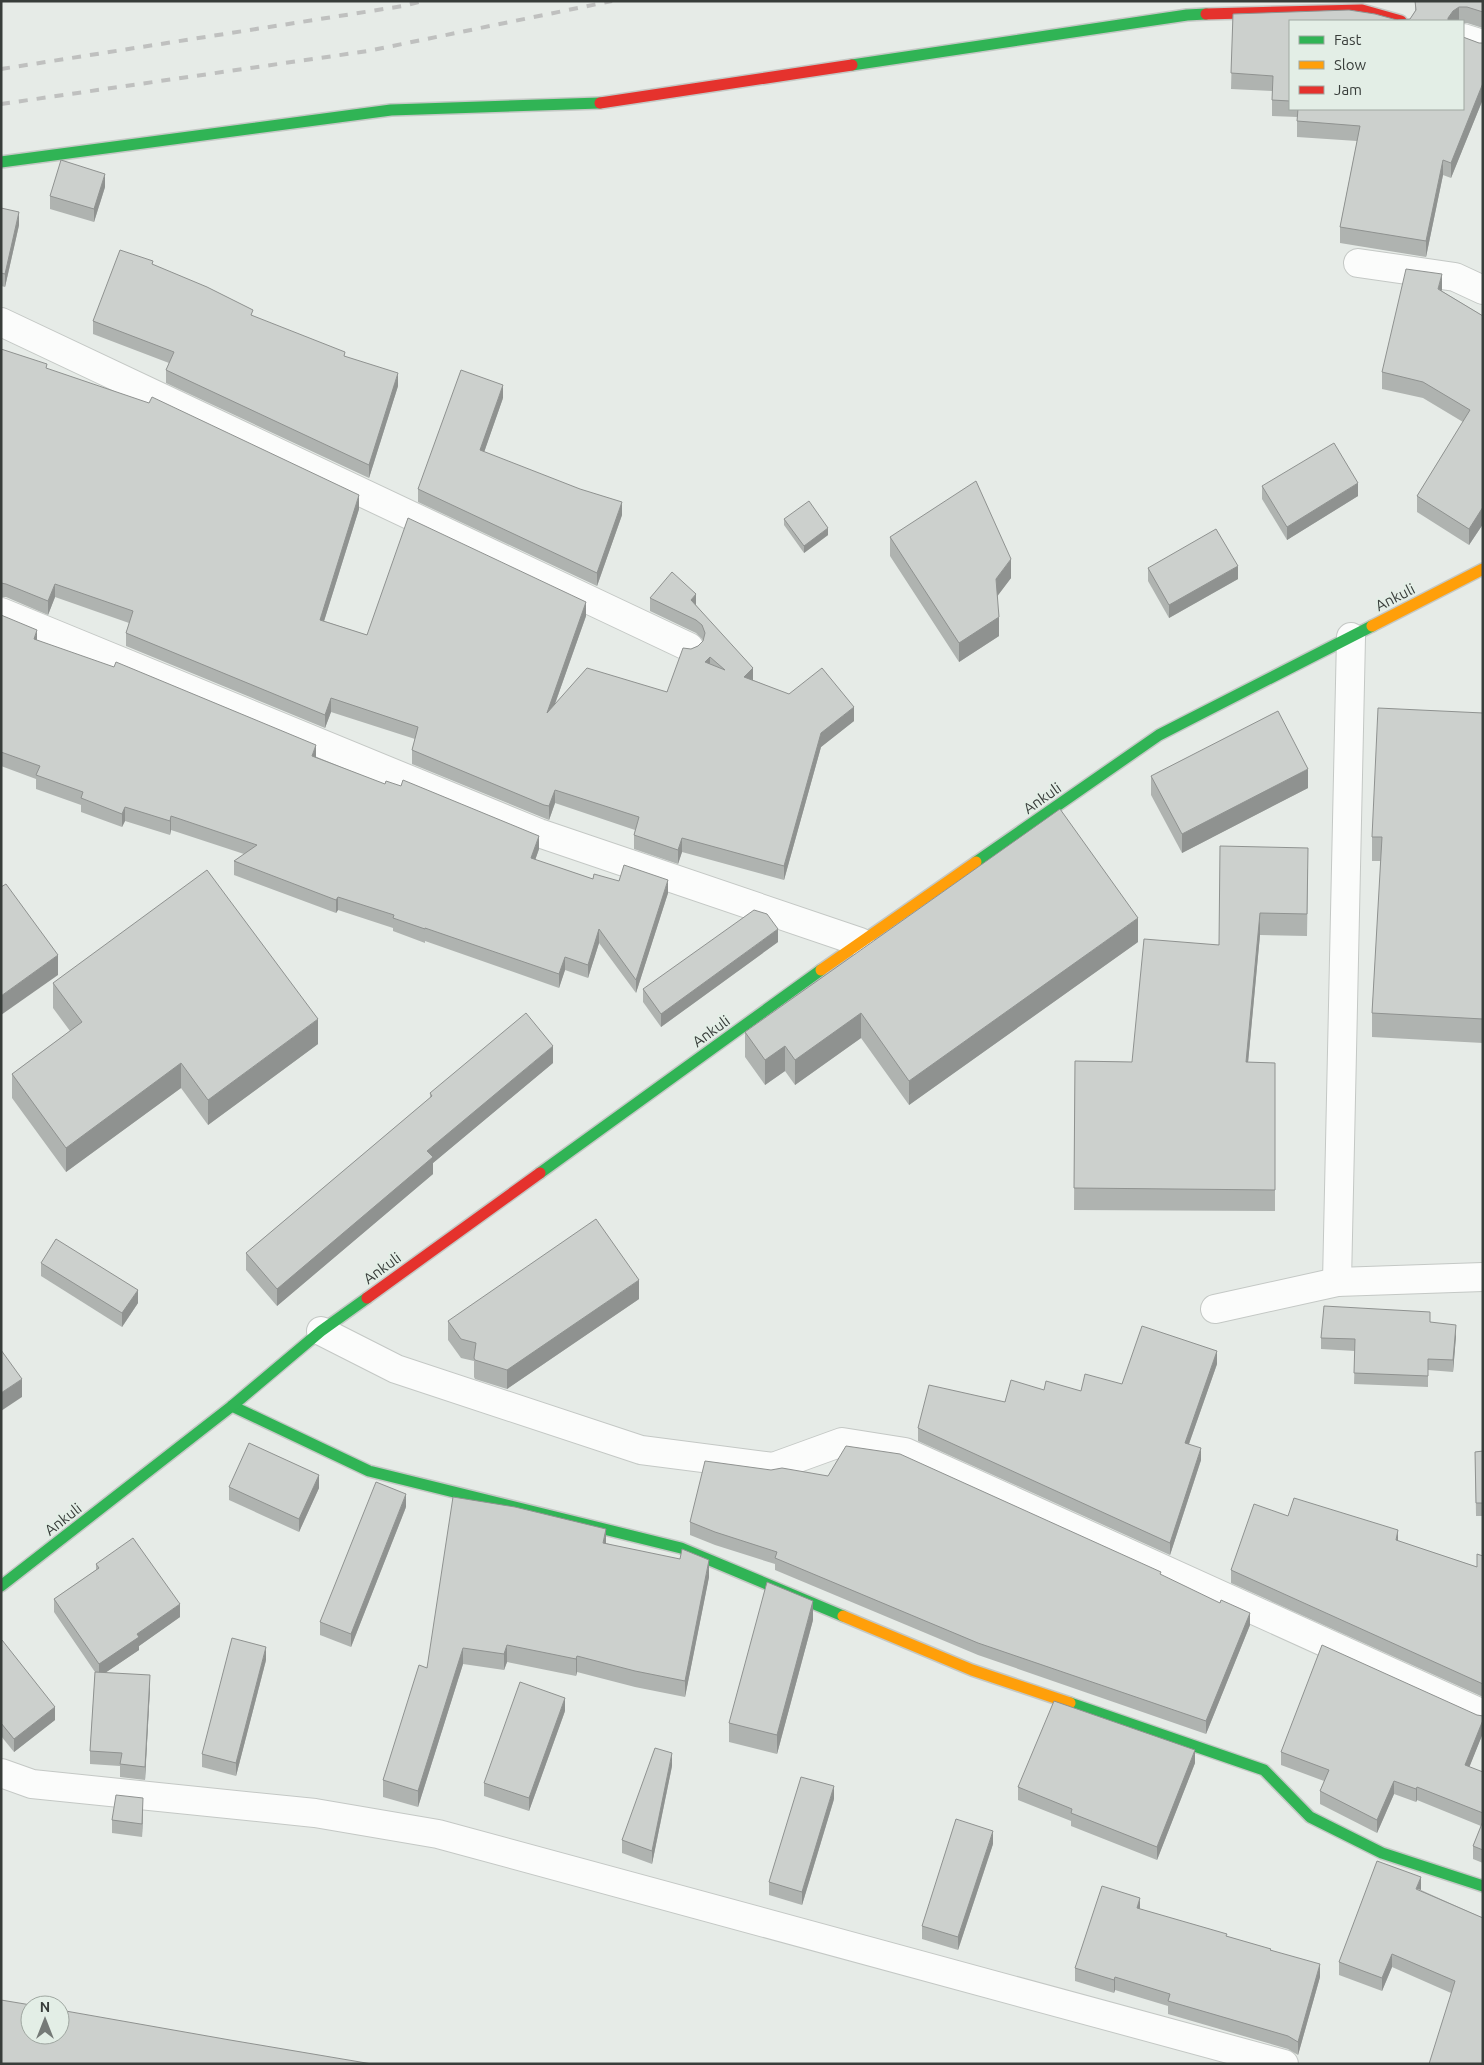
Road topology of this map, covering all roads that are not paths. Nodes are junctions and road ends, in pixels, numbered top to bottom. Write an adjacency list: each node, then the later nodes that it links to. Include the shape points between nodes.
1 (1397, 20): 4 (street, via 1362,10 1186,15 603,103 391,110)
2 (1464, 38): 3 (street)
3 (1483, 44)
4 (1, 162)
5 (1358, 263): 6 (street, via 1455,277)
6 (1483, 290)
7 (1, 322): 11 (street)
8 (1483, 569): 10 (street, Ankuli)
9 (1, 612): 12 (street, via 539,833)
10 (1351, 637): 12 (street, Ankuli, via 1159,735); 14 (street)
11 (689, 647)
12 (860, 942): 16 (street, Ankuli)
13 (1483, 1277): 14 (street)
14 (1337, 1282): 15 (street)
15 (1215, 1308)
16 (321, 1331): 17 (street, Ankuli); 19 (street, via 396,1369 640,1450 773,1467 842,1442 905,1452)
17 (232, 1406): 18 (street, Ankuli); 21 (street, via 369,1471 681,1548 972,1670 1264,1770 1310,1817 1382,1853)
18 (1, 1586)
19 (1483, 1714)
20 (1, 1773): 22 (street, via 32,1784 315,1813 438,1834)
21 (1483, 1886)
22 (1284, 2064)

